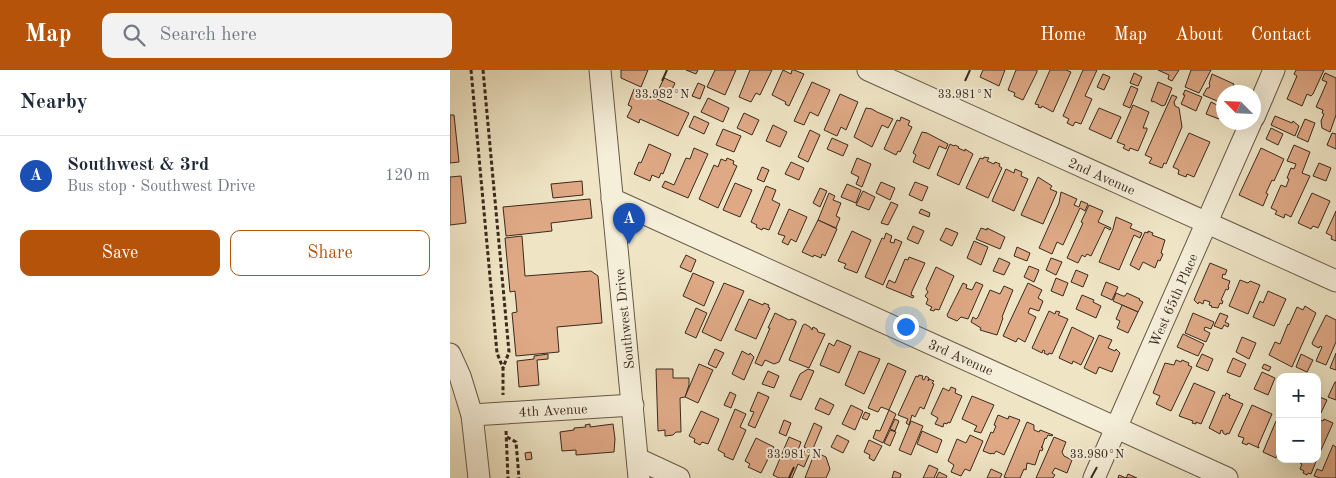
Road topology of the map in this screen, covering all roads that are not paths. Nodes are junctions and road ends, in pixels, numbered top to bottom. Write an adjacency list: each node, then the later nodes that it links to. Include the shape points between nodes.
1 (600, 70): 6 (street, Southwest Drive)
2 (868, 70): 7 (street, 2nd Avenue)
3 (1274, 70): 4 (street)
4 (1261, 101)
5 (1248, 130): 7 (street, West 65th Place)
6 (612, 199): 11 (street, Southwest Drive); 13 (street, 3rd Avenue)
7 (1207, 223): 8 (street, 2nd Avenue); 13 (street, West 65th Place)
8 (1336, 281)
9 (450, 354): 10 (street)
10 (455, 374): 12 (street)
11 (633, 406): 12 (street, 4th Avenue); 14 (street, Southwest Drive)
12 (472, 414): 15 (street)
13 (1116, 428): 17 (street, West 65th Place); 18 (street, 3rd Avenue)
14 (638, 468): 16 (street)
15 (479, 478)
16 (679, 478)
17 (1094, 478)
18 (1227, 478)

